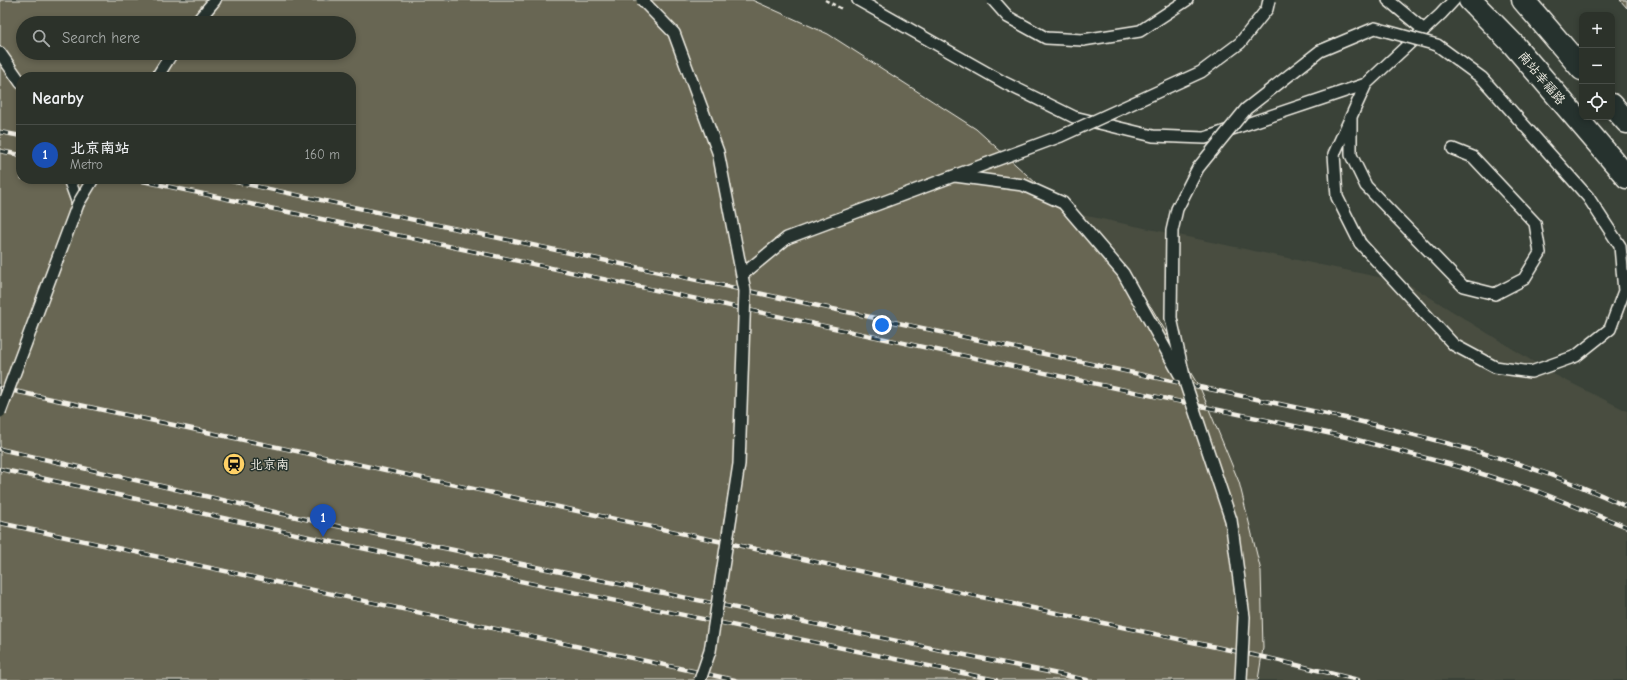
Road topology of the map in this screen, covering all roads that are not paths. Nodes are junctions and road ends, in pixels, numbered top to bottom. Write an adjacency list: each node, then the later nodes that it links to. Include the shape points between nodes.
1 (215, 0): 11 (lane)
2 (642, 0): 28 (lane, bridge, via 674,33 716,145)
3 (858, 0): 18 (lane, via 1005,83 1074,117 1153,136 1205,138)
4 (993, 0): 5 (lane, bridge, via 1008,17 1046,38 1084,40 1140,31)
5 (1187, 0)
6 (1269, 0): 23 (lane, bridge, via 1267,9 1240,43 1201,72 1061,136)
7 (1388, 0): 12 (lane)
8 (1454, 0): 12 (lane)
9 (1470, 0): 24 (street, 南站幸福路, via 1513,44)
10 (1523, 0): 15 (street)
11 (202, 16)
12 (1424, 30): 18 (lane)
13 (0, 53): 17 (lane)
14 (168, 60): 16 (lane)
15 (1579, 65)
16 (160, 72)
17 (16, 76)
18 (1366, 84): 20 (lane)
19 (1615, 108): 21 (street)
20 (1351, 118): 22 (lane, via 1351,155 1366,186 1463,286 1495,294 1524,279 1540,253 1535,223 1473,156); 29 (lane, bridge, via 1334,154 1336,197 1360,243 1454,345 1495,367 1531,372 1576,356 1610,328 1624,291 1620,246 1588,197 1482,78 1437,44 1375,28 1320,51 1246,109 1198,168 1177,209 1172,232 1171,318)
21 (1627, 122)
22 (1453, 149)
23 (954, 175): 28 (lane, bridge, via 787,238); 29 (lane, bridge, via 1023,185 1063,203 1123,273)
24 (1627, 177)
25 (71, 184): 27 (lane)
26 (90, 184): 27 (lane, bridge)
27 (78, 204): 30 (lane, bridge)
28 (742, 275): 31 (lane, bridge, via 745,291 739,464 710,651)
29 (1186, 386): 32 (lane, bridge, via 1231,520 1244,617)
30 (0, 412)
31 (700, 680)
32 (1241, 680)

